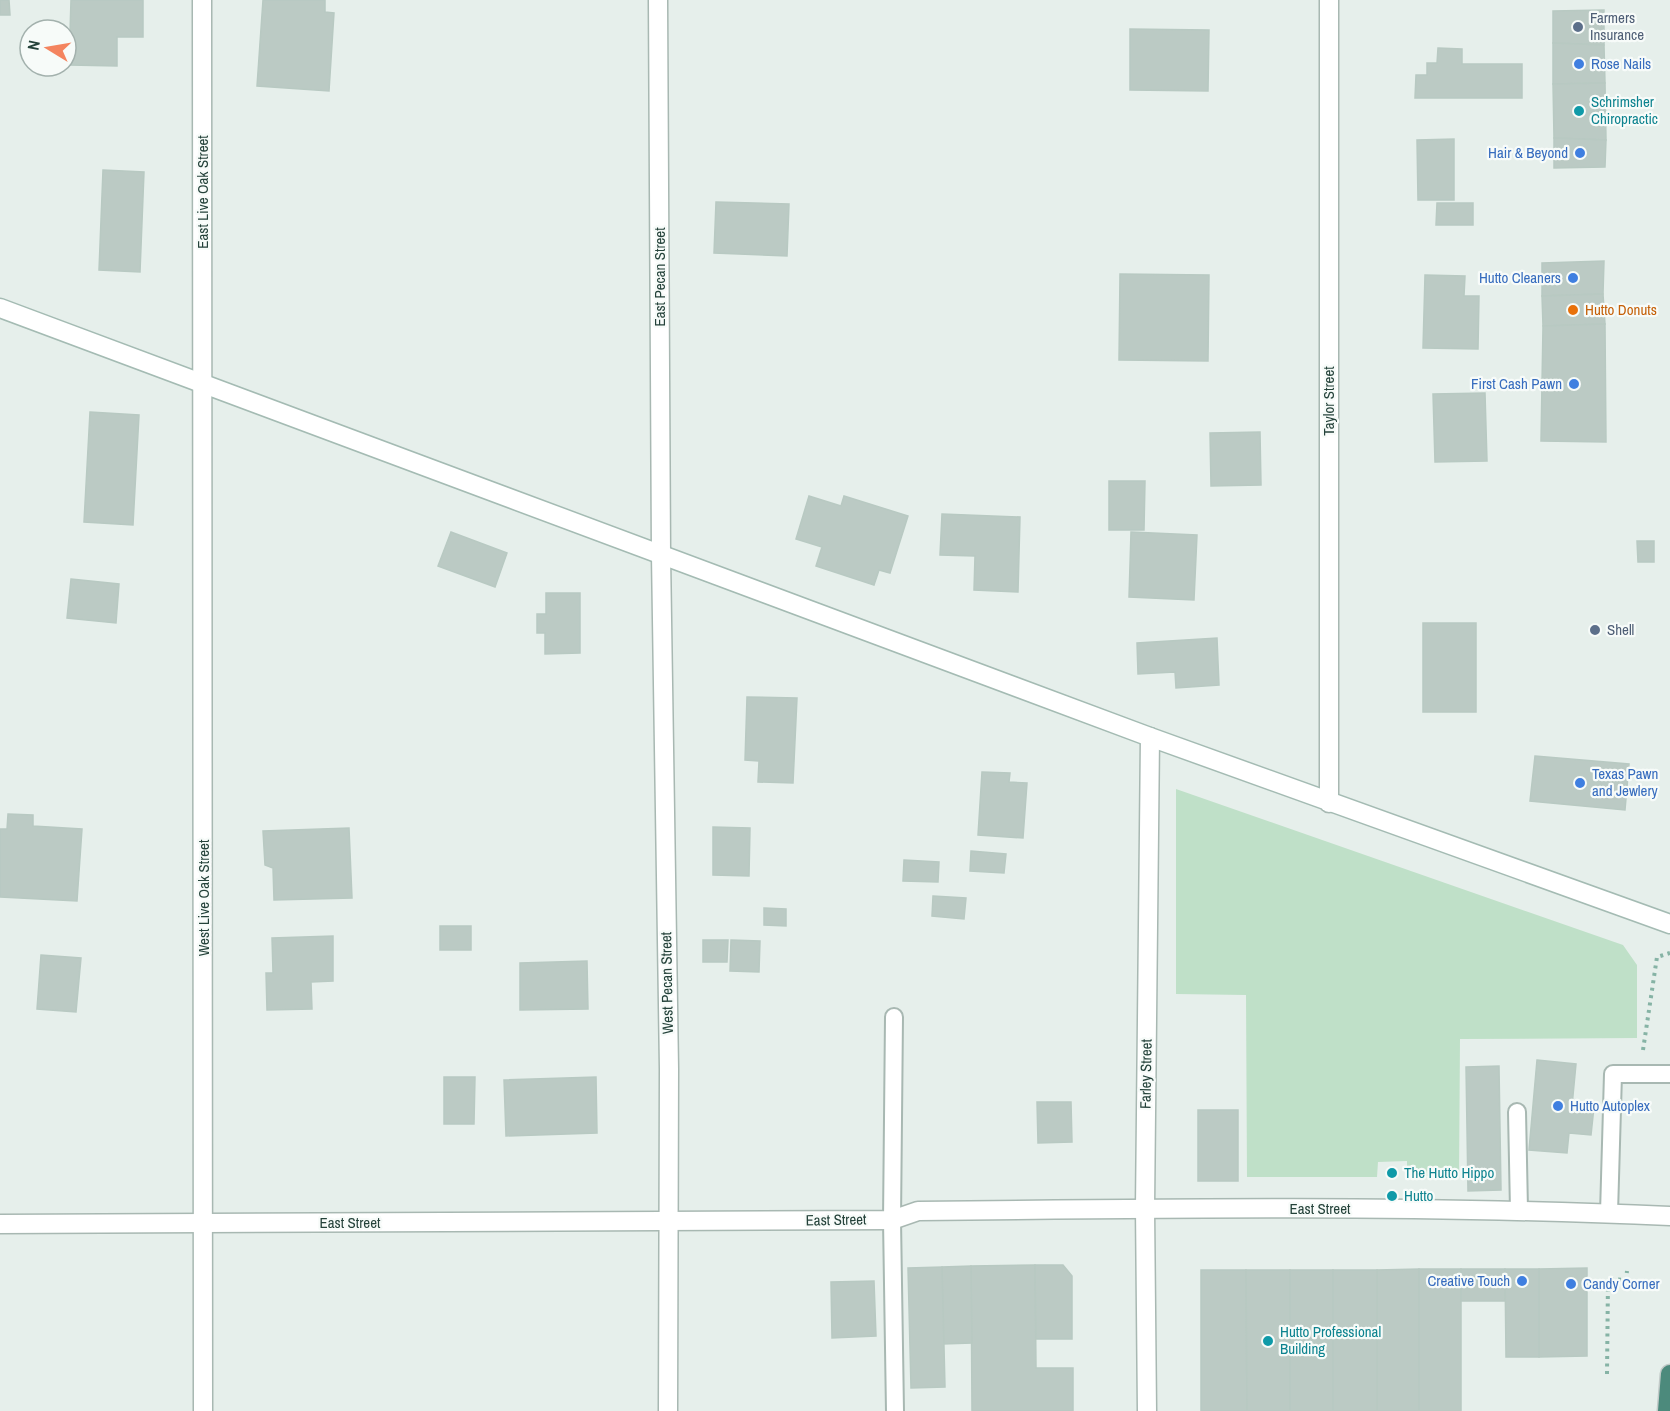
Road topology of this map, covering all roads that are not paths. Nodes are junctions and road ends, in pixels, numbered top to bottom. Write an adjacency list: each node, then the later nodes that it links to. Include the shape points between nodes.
1 (202, 0): 5 (street, East Live Oak Street)
2 (658, 0): 6 (street, East Pecan Street)
3 (1329, 0): 8 (street, Taylor Street)
4 (0, 308): 5 (street)
5 (204, 384): 6 (street); 19 (street, West Live Oak Street)
6 (661, 555): 7 (street); 18 (street, West Pecan Street)
7 (1150, 737): 8 (street); 13 (street, Farley Street)
8 (1329, 802): 9 (street)
9 (1670, 924)
10 (894, 1017): 17 (lane)
11 (1670, 1074): 15 (lane, via 1613,1074)
12 (1518, 1112): 14 (lane)
13 (1145, 1208): 14 (street, East Street); 17 (street, East Street, via 918,1211); 25 (street, Farley Street)
14 (1519, 1210): 15 (street, East Street)
15 (1609, 1213): 16 (street, East Street)
16 (1670, 1216)
17 (892, 1220): 18 (street, East Street); 24 (lane)
18 (668, 1222): 19 (street, East Street); 23 (street, West Pecan Street)
19 (204, 1223): 20 (street, East Street); 22 (street, West Live Oak Street)
20 (0, 1224)
21 (1670, 1374): 26 (highway)
22 (203, 1411)
23 (668, 1411)
24 (895, 1411)
25 (1147, 1411)
26 (1666, 1411)

